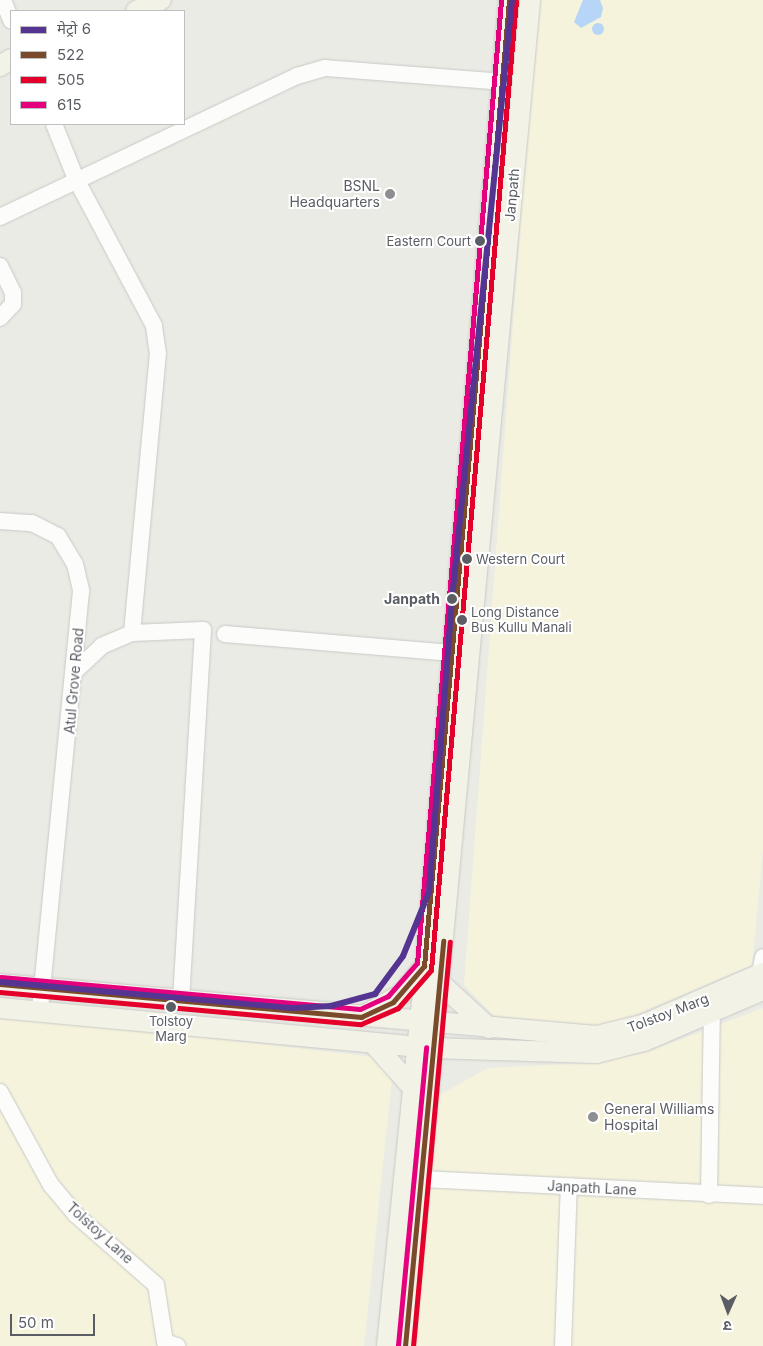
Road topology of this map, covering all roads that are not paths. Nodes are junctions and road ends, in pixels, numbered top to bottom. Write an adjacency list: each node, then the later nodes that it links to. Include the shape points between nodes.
1 (2, 0): 6 (street)
2 (161, 0): 5 (main road)
3 (509, 0): 7 (main road, Janpath)
4 (530, 0): 20 (main road, Janpath)
5 (138, 10)
6 (10, 18)
7 (502, 82): 9 (street, via 325,68 297,76); 16 (main road, Janpath)
8 (54, 125): 9 (street)
9 (76, 178): 10 (street); 14 (street, via 154,326 158,353)
10 (0, 217)
11 (0, 266): 12 (street, via 13,293 13,304)
12 (0, 318)
13 (0, 521): 17 (street, Atul Grove Road, via 32,523 58,536 75,564 82,591)
14 (132, 633): 17 (street, via 102,646); 23 (street, via 203,630)
15 (225, 634): 16 (street)
16 (452, 653): 18 (main road, Janpath)
17 (76, 670): 22 (street, Atul Grove Road)
18 (424, 966): 27 (main road, via 402,994); 28 (main road, Janpath)
19 (762, 973): 26 (main road, Tolstoy Marg); 29 (main road, Tolstoy Marg, via 645,1024 607,1035)
20 (439, 982): 28 (main road, Janpath); 29 (main road)
21 (0, 984): 22 (main road, Tolstoy Marg)
22 (41, 988): 23 (main road, Tolstoy Marg); 25 (street, Atul Grove Road)
23 (181, 999): 27 (main road, Tolstoy Marg)
24 (0, 1008): 25 (main road, Tolstoy Marg)
25 (40, 1012): 30 (main road, Tolstoy Marg)
26 (712, 1013): 32 (main road, Tolstoy Marg, via 606,1052); 38 (street)
27 (361, 1017): 28 (main road, Tolstoy Marg)
28 (427, 1023): 29 (main road, Tolstoy Marg); 31 (main road, Janpath)
29 (489, 1028)
30 (373, 1043): 31 (main road, Tolstoy Marg); 34 (main road)
31 (424, 1047): 32 (main road, Tolstoy Marg); 33 (main road, Janpath); 34 (main road, Janpath)
32 (469, 1049): 33 (main road)
33 (429, 1074): 36 (main road, Janpath)
34 (412, 1087): 41 (main road, Janpath)
35 (0, 1092): 40 (street, Tolstoy Lane, via 51,1185 75,1214 156,1285 166,1342)
36 (420, 1179): 37 (street, Janpath Lane); 42 (main road, Janpath)
37 (569, 1186): 38 (street, Janpath Lane); 43 (street)
38 (709, 1195): 39 (street, Janpath Lane)
39 (763, 1196)
40 (177, 1346)
41 (387, 1346)
42 (404, 1346)
43 (562, 1346)

